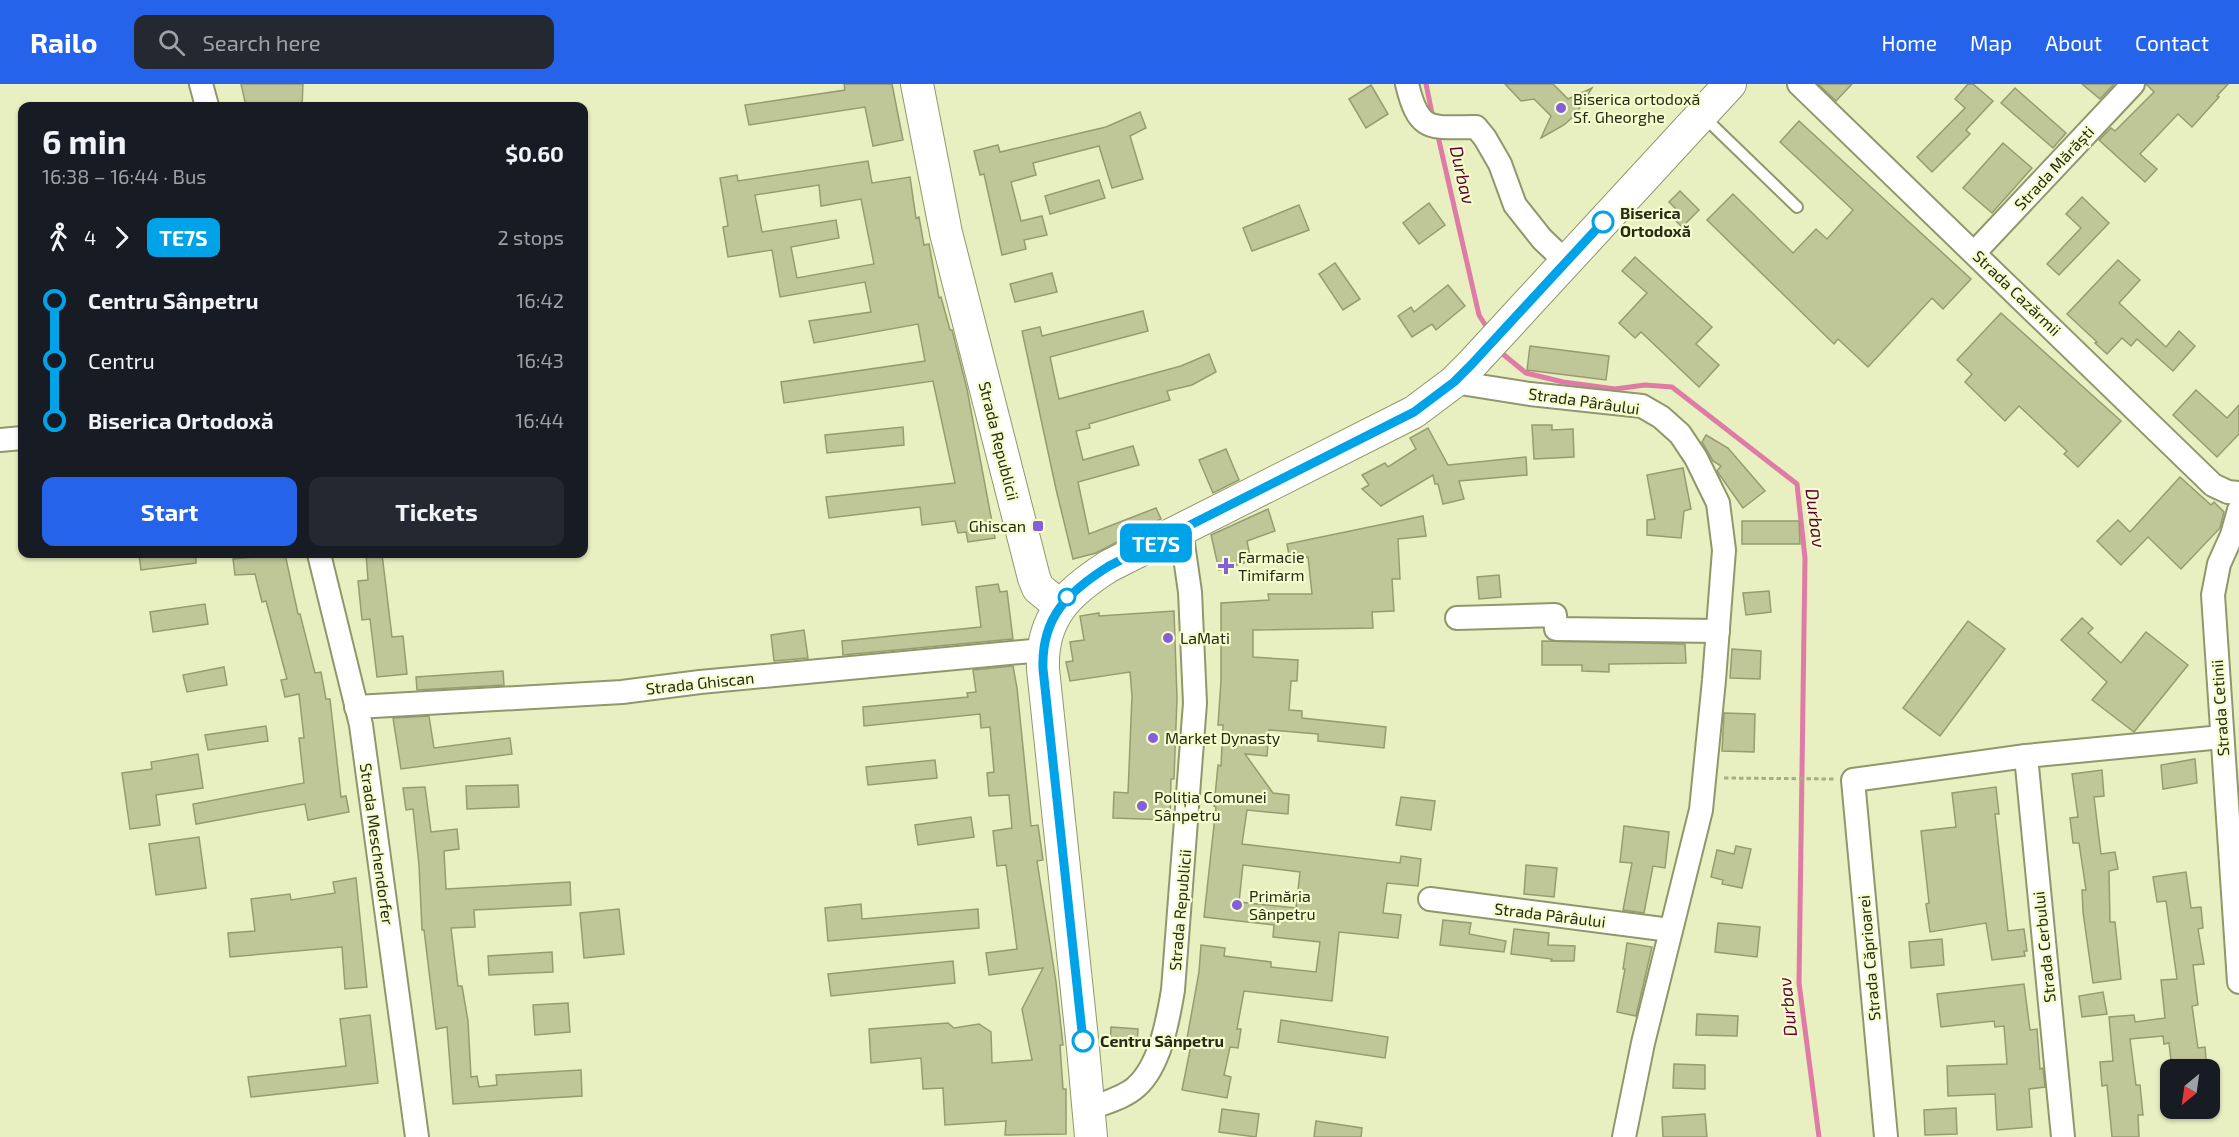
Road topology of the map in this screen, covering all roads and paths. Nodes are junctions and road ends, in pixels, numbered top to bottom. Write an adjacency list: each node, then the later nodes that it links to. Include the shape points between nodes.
1 (201, 84): 7 (street)
2 (917, 84): 19 (main road, Strada Republicii, via 946,233 1034,578 1038,588)
3 (1407, 84): 11 (street, via 1421,119 1440,127 1476,127 1500,164 1515,205 1542,240)
4 (1730, 84): 8 (main road)
5 (1799, 84): 10 (street, Strada Cazărmii)
6 (2133, 84): 10 (street, Strada Mărăști)
7 (206, 102)
8 (1702, 115): 9 (lane); 11 (main road)
9 (1797, 207)
10 (1975, 252): 15 (street, Strada Cazărmii, via 2213,485)
11 (1566, 262): 12 (main road)
12 (1462, 373): 17 (main road, via 1414,412); 21 (street, Strada Pârâului, via 1530,394 1642,406 1680,434 1718,503 1724,549)
13 (18, 438): 14 (street)
14 (0, 440)
15 (2239, 493)
16 (2239, 510): 24 (street, Strada Cetinii, via 2219,564 2213,595)
17 (1181, 530): 19 (main road, via 1085,581); 31 (street, Strada Republicii, via 1191,611 1195,703 1173,990 1160,1047 1150,1068 1137,1087)
18 (320, 558): 23 (street, Strada Meschendorfer)
19 (1060, 606): 22 (main road, Strada Republicii)
20 (1457, 618): 21 (street, via 1555,615 1556,628)
21 (1718, 631): 29 (street, Strada Pârâului, via 1701,810)
22 (1042, 650): 23 (street, Strada Ghiscan, via 622,692); 31 (main road, Strada Republicii)
23 (356, 707): 32 (street, Strada Meschendorfer)
24 (2222, 737): 25 (street); 30 (street, Strada Cetinii)
25 (2026, 756): 34 (street, Strada Căprioarei, via 1853,780); 35 (street, Strada Cerbului)
26 (1732, 778): 27 (path)
27 (1823, 778)
28 (1430, 899): 29 (street, Strada Pârâului)
29 (1670, 930): 33 (street, Strada Pârâului)
30 (2239, 982)
31 (1090, 1123)
32 (417, 1137)
33 (1624, 1137)
34 (1886, 1137)
35 (2063, 1137)

